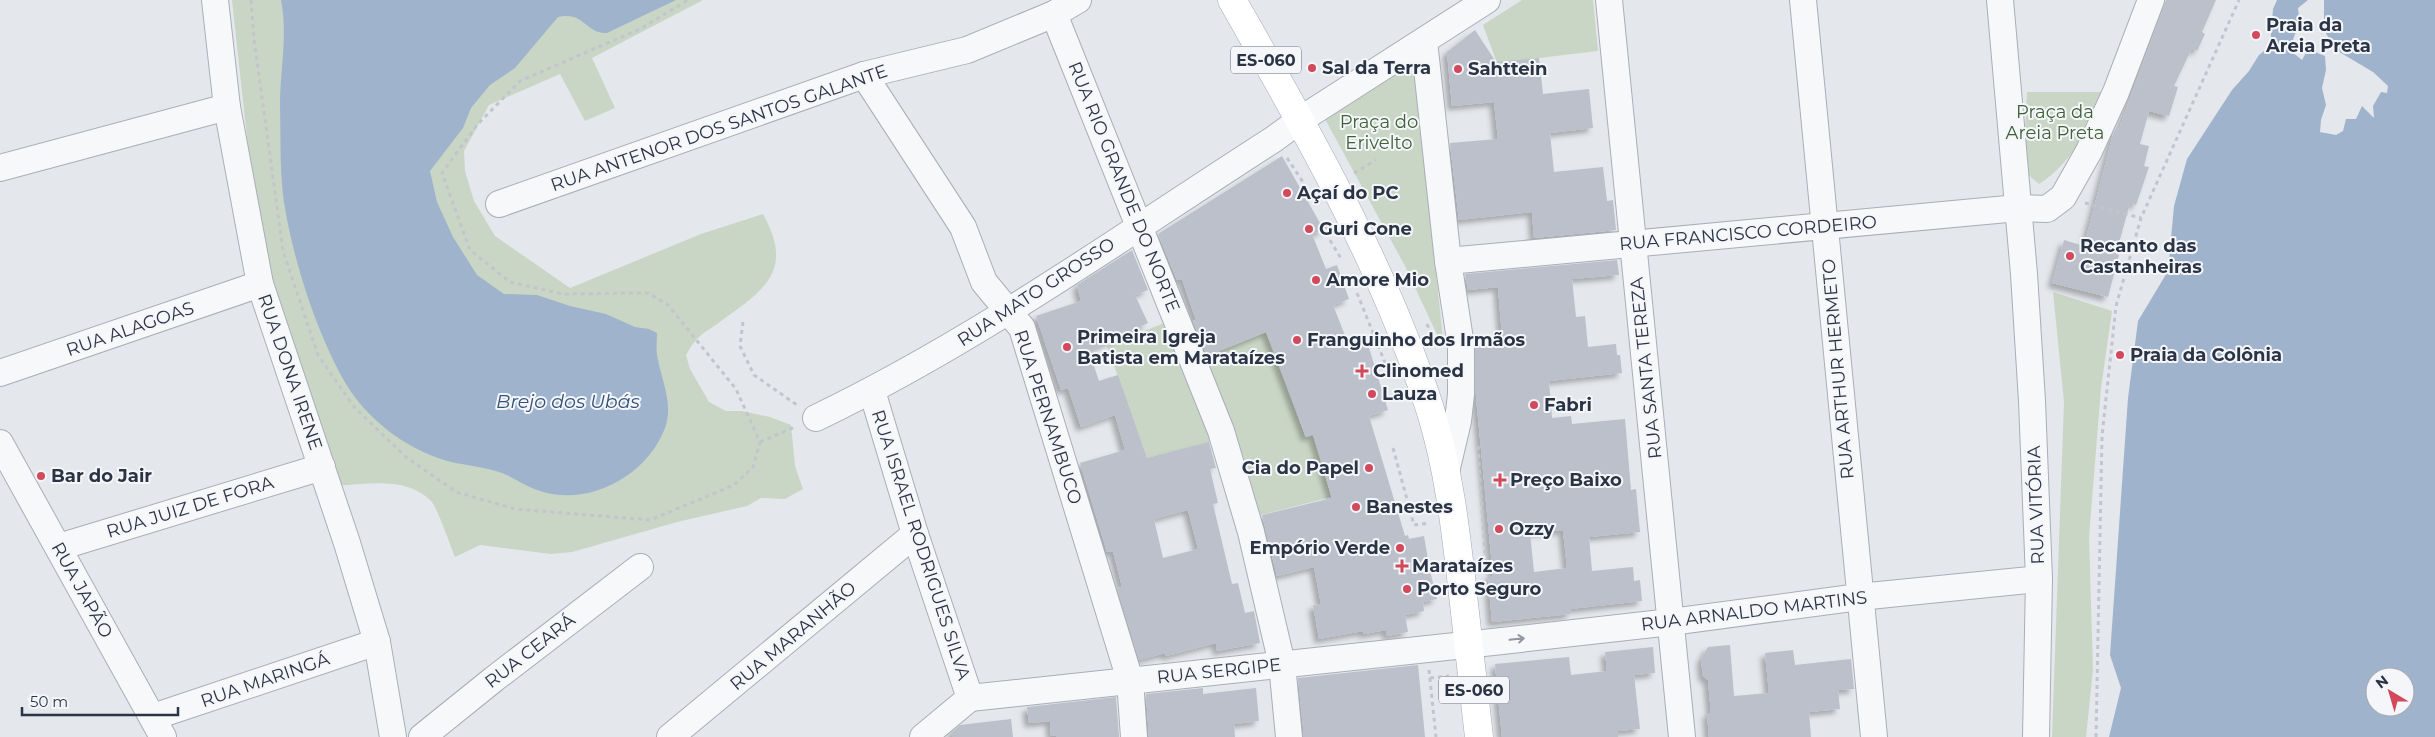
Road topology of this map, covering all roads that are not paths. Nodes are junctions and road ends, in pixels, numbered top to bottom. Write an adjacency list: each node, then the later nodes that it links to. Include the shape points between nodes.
1 (215, 0): 12 (street, RUA DONA IRENE)
2 (1078, 0): 9 (street, RUA ANTENOR DOS SANTOS GALANTE)
3 (1232, 0): 13 (main road, ES-060)
4 (1487, 0): 10 (street, RUA MATO GROSSO)
5 (1608, 0): 19 (street, RUA SANTA TEREZA)
6 (1803, 0): 18 (street, RUA ARTHUR HERMETO)
7 (2000, 0): 16 (street, RUA VITÓRIA)
8 (2151, 0): 16 (street, RUA FRANCISCO CORDEIRO, via 2102,124 2055,203)
9 (1054, 14): 11 (street, RUA ANTENOR DOS SANTOS GALANTE, via 967,50); 17 (street, RUA RIO GRANDE DO NORTE)
10 (1424, 41): 13 (street, RUA MATO GROSSO); 20 (street)
11 (864, 75): 15 (street, RUA ANTENOR DOS SANTOS GALANTE, via 818,94); 22 (street, RUA PERNAMBUCO, via 963,227 984,282)
12 (227, 107): 14 (street); 21 (street, RUA DONA IRENE)
13 (1300, 120): 17 (street, RUA MATO GROSSO); 28 (main road, ES-060, via 1343,201 1402,333 1430,409)
14 (0, 168)
15 (499, 204)
16 (2018, 208): 18 (street, RUA FRANCISCO CORDEIRO); 32 (street, RUA VITÓRIA, via 2032,401)
17 (1139, 225): 22 (street, RUA MATO GROSSO); 37 (street, RUA RIO GRANDE DO NORTE, via 1221,431 1251,532)
18 (1825, 225): 19 (street, RUA FRANCISCO CORDEIRO); 33 (street, RUA ARTHUR HERMETO)
19 (1634, 243): 20 (street, RUA FRANCISCO CORDEIRO); 34 (street, RUA SANTA TEREZA)
20 (1448, 261): 28 (street, via 1462,376 1458,421)
21 (260, 284): 23 (street, RUA ALAGOAS); 27 (street, RUA DONA IRENE)
22 (1008, 313): 24 (street, RUA MATO GROSSO); 38 (street, RUA PERNAMBUCO, via 1022,328)
23 (0, 373)
24 (872, 391): 25 (street, RUA MATO GROSSO); 29 (street, RUA ISRAEL RODRIGUES SILVA)
25 (816, 418)
26 (0, 443): 30 (street, RUA JAPÃO)
27 (322, 468): 30 (street, RUA JUIZ DE FORA); 35 (street, RUA DONA IRENE)
28 (1446, 472): 36 (main road, ES-060)
29 (915, 534): 39 (street, RUA ISRAEL RODRIGUES SILVA); 43 (street, RUA MARANHÃO)
30 (58, 547): 40 (street, RUA JAPÃO)
31 (640, 567): 42 (street, RUA CEARÁ)
32 (2039, 579): 33 (street, RUA ARNALDO MARTINS); 50 (street, RUA VITÓRIA)
33 (1859, 597): 34 (street, RUA ARNALDO MARTINS); 49 (street, RUA ARTHUR HERMETO)
34 (1671, 622): 36 (street, RUA ARNALDO MARTINS, one-way to 34); 48 (street, RUA SANTA TEREZA)
35 (377, 642): 40 (street, RUA MARINGÁ); 41 (street, RUA DONA IRENE)
36 (1468, 644): 37 (street, RUA SERGIPE); 47 (main road, ES-060)
37 (1282, 664): 38 (street, RUA SERGIPE); 46 (street, RUA RIO GRANDE DO NORTE)
38 (1130, 680): 39 (street, RUA SERGIPE); 45 (street, RUA PERNAMBUCO)
39 (970, 698): 44 (street)
40 (158, 727)
41 (393, 737)
42 (422, 737)
43 (670, 737)
44 (923, 737)
45 (1134, 737)
46 (1289, 737)
47 (1479, 737)
48 (1682, 737)
49 (1874, 737)
50 (2036, 737)

